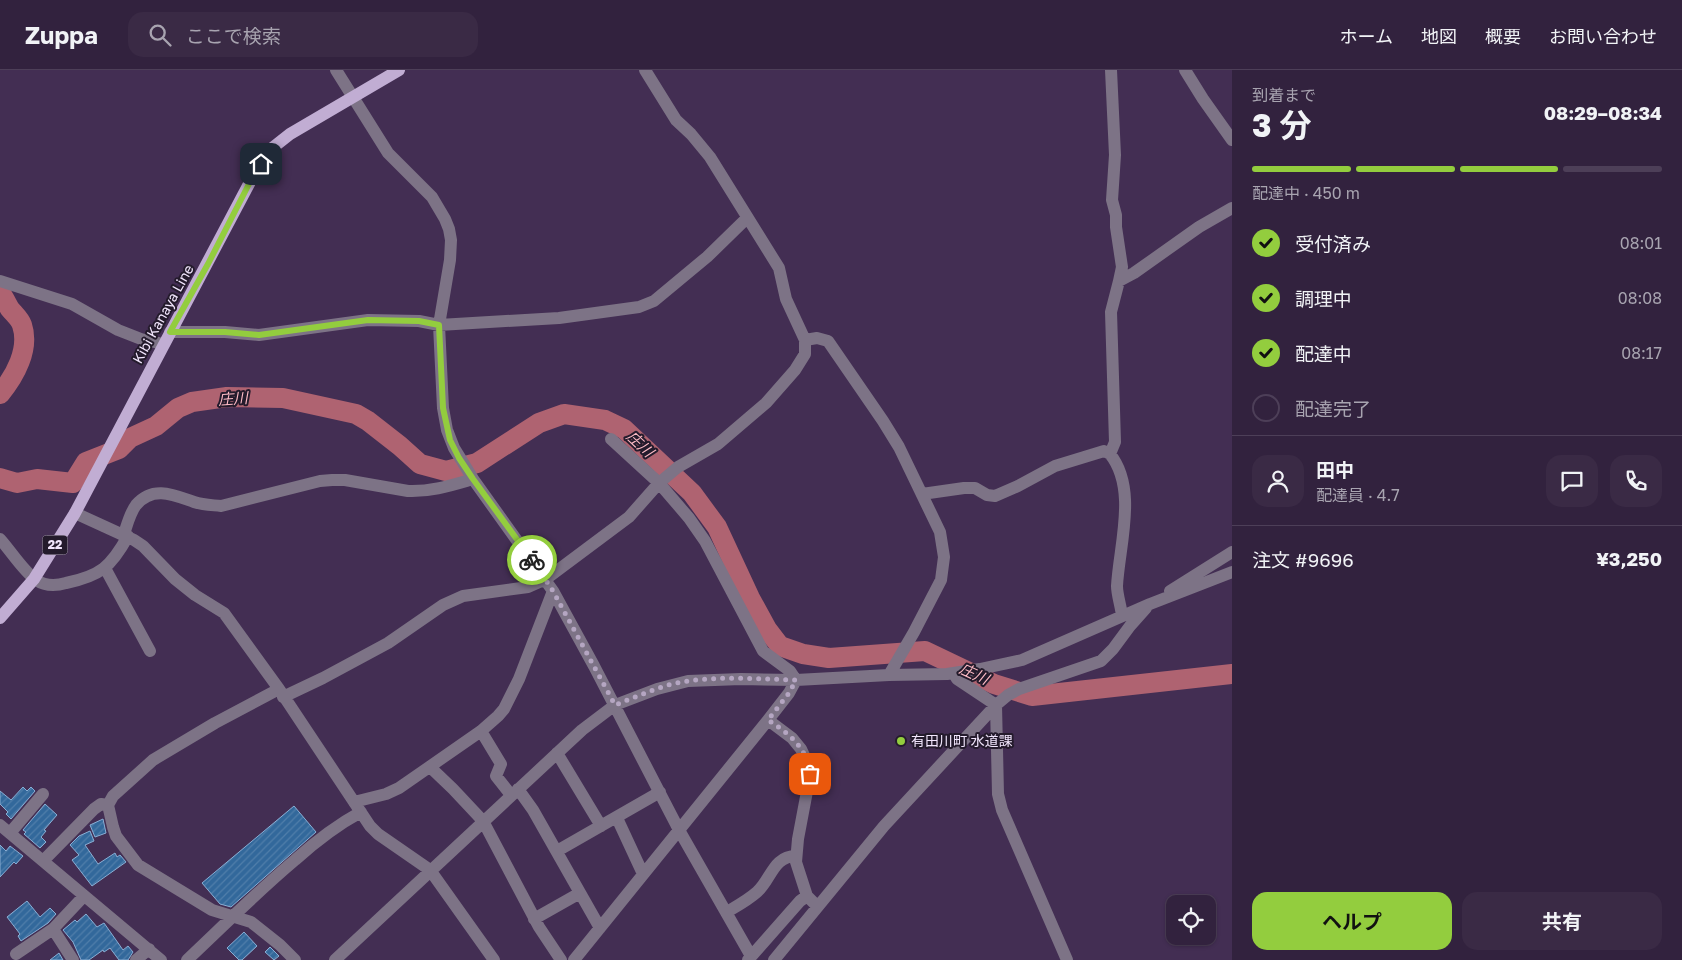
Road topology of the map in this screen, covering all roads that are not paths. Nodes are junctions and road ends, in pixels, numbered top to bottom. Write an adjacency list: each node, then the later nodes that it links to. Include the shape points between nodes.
1 (336, 70): 6 (street)
2 (398, 70): 6 (main road, Kibi Kanaya Line / 22)
3 (645, 70): 9 (street, via 676,120 710,157)
4 (1110, 70): 11 (street, via 1115,155 1112,200 1122,268)
5 (1185, 70): 7 (street)
6 (353, 96): 12 (street, via 388,153 432,197 449,229 450,260); 13 (main road, Kibi Kanaya Line / 22, via 290,134 271,150 251,180)
7 (1232, 140)
8 (1232, 208): 11 (street)
9 (747, 218): 12 (street, via 654,301 639,307 559,318); 14 (street, via 779,268 786,299)
10 (0, 280): 15 (street, via 72,304 118,330)
11 (1119, 281): 17 (street, via 1111,312 1115,442)
12 (439, 325): 13 (street, via 419,321 368,320 259,335); 18 (street, via 447,430)
13 (170, 332): 15 (main road, Kibi Kanaya Line / 22)
14 (805, 340): 19 (street, via 805,354 766,403 718,444 678,467); 20 (street, via 817,338 828,341 890,432)
15 (163, 344): 21 (main road, Kibi Kanaya Line / 22)
16 (611, 439): 19 (street)
17 (1110, 454): 20 (street, via 1104,451 1055,466 995,496 975,488); 31 (street, via 1121,471 1125,500 1117,588)
18 (473, 479): 22 (street, via 418,492 344,480 320,481 221,506 156,494 147,496 135,506); 28 (street)
19 (659, 483): 28 (street, via 629,517); 36 (street, via 705,541 763,651 790,671)
20 (922, 494): 35 (street, via 940,532 944,557 940,580)
21 (75, 513): 22 (street); 27 (main road, Kibi Kanaya Line / 22)
22 (126, 535): 25 (street); 37 (street, via 143,546 195,595 224,613)
23 (0, 539): 27 (street)
24 (1232, 552): 30 (street)
25 (105, 568): 27 (street, via 93,576 60,585); 33 (street)
26 (1232, 572): 30 (street)
27 (34, 579): 32 (main road, Kibi Kanaya Line / 22)
28 (546, 579): 29 (street); 37 (street, via 528,587 452,600 388,643 323,678)
29 (553, 591): 38 (street); 41 (street, via 508,702)
30 (1150, 604): 31 (street); 39 (street, via 1101,660 1019,689)
31 (1122, 616): 34 (street, via 1022,660)
32 (0, 618)
33 (150, 650)
34 (954, 674): 35 (street); 39 (street)
35 (889, 675): 36 (street)
36 (796, 680): 38 (street, via 688,681); 40 (street)
37 (281, 693): 47 (street, via 215,723 153,760 113,796); 48 (street)
38 (615, 705): 42 (street); 45 (street)
39 (996, 705): 62 (street, via 884,826); 81 (street, via 998,794 1002,810)
40 (768, 720): 53 (street); 55 (street, via 792,738 809,766)
41 (481, 731): 43 (street); 44 (street, via 501,764 496,776)
42 (557, 753): 44 (street); 51 (street)
43 (430, 767): 48 (street, via 399,788); 50 (street)
44 (515, 792): 50 (street); 54 (street, via 533,810)
45 (660, 792): 49 (street); 53 (street)
46 (43, 794): 52 (street)
47 (108, 805): 56 (street, via 101,804 94,809); 64 (street, via 116,836 138,865 212,910)
48 (358, 807): 57 (street, via 378,834); 64 (street, via 276,875)
49 (616, 818): 51 (street); 58 (street)
50 (483, 821): 57 (street); 65 (street)
51 (601, 826): 54 (street)
52 (5, 829): 56 (street)
53 (679, 830): 58 (street); 63 (street)
54 (557, 852): 59 (street)
55 (796, 856): 61 (street); 63 (street, via 780,862 759,891)
56 (43, 861): 60 (street)
57 (430, 870): 70 (street); 77 (street)
58 (643, 874): 66 (street)
59 (580, 892): 65 (street); 66 (street)
60 (84, 896): 67 (street); 68 (street)
61 (807, 896): 62 (street); 71 (street)
62 (817, 906): 80 (street)
63 (727, 912): 71 (street)
64 (233, 916): 75 (street); 76 (street, via 251,922)
65 (534, 919): 78 (street)
66 (600, 928): 79 (street)
67 (53, 929): 69 (street); 72 (street)
68 (149, 948): 73 (street); 74 (street)
69 (16, 954)
70 (342, 957)
71 (750, 958)
72 (73, 960)
73 (136, 960)
74 (161, 960)
75 (187, 960)
76 (295, 960)
77 (494, 960)
78 (562, 960)
79 (574, 960)
80 (774, 960)
81 (1067, 960)

